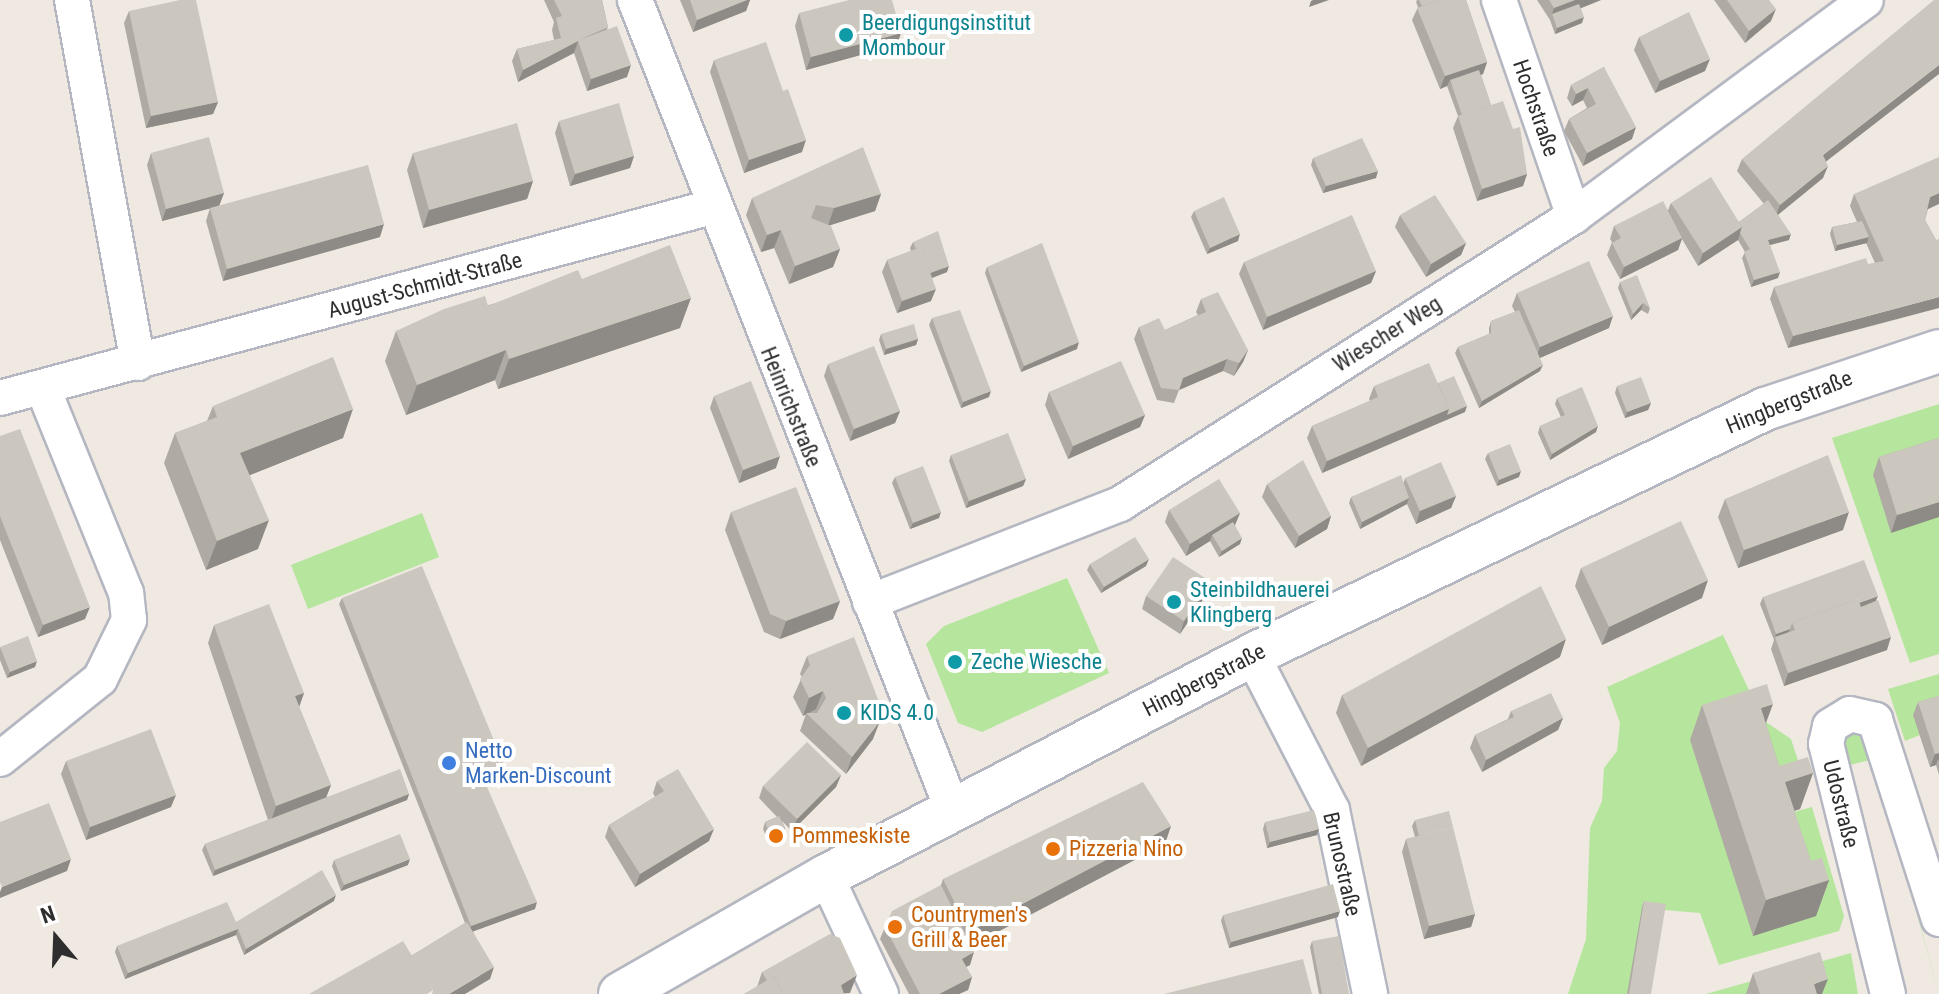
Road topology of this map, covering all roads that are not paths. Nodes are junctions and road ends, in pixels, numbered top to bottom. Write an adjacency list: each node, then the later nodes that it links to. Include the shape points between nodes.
1 (72, 0): 8 (street)
2 (635, 0): 5 (street, Heinrichstraße)
3 (1499, 0): 6 (street, Hochstraße)
4 (1866, 0): 6 (street, Wiescher Weg)
5 (712, 207): 8 (street, August-Schmidt-Straße); 11 (street, Heinrichstraße)
6 (1574, 216): 11 (street, Wiescher Weg, via 1120,504)
7 (1939, 351): 12 (street, Hingbergstraße, via 1765,409)
8 (138, 363): 9 (street, August-Schmidt-Straße)
9 (43, 389): 10 (street, August-Schmidt-Straße); 13 (street, via 126,593 129,620 100,679)
10 (0, 398)
11 (870, 602): 14 (street, Heinrichstraße)
12 (1252, 655): 14 (street, Hingbergstraße); 19 (street, Brunostraße, via 1332,810)
13 (0, 759)
14 (953, 811): 15 (street, Hingbergstraße)
15 (826, 876): 17 (street, Hingbergstraße); 18 (street)
16 (1939, 919): 20 (street, Udostraße, via 1875,720 1850,714 1830,726 1826,744)
17 (620, 994)
18 (881, 994)
19 (1370, 994)
20 (1888, 994)

